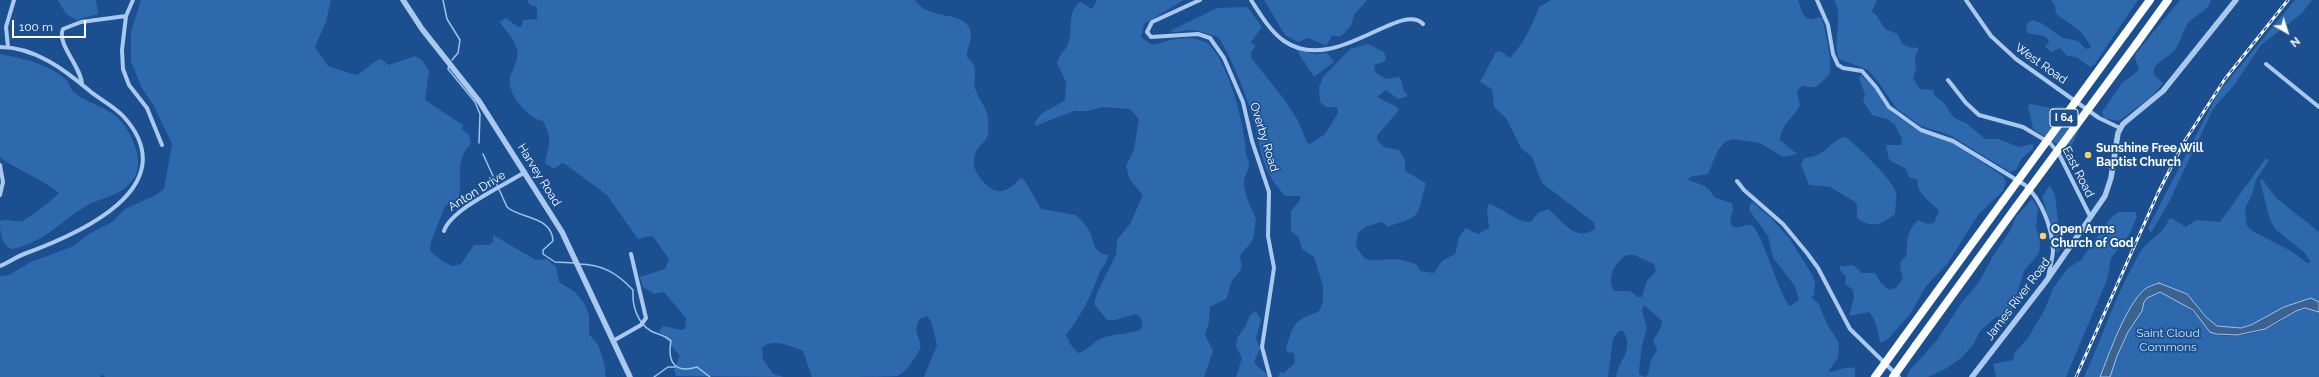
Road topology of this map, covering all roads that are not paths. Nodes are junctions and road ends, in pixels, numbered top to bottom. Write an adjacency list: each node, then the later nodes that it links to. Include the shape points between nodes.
1 (14, 0): 14 (street, via 6,27)
2 (133, 0): 11 (street)
3 (1200, 0): 32 (street, Overby Road, via 1156,20 1148,27 1147,32 1153,37 1198,34 1210,38 1224,58 1243,102 1252,141 1269,192 1268,236 1274,268 1262,347)
4 (1251, 0): 12 (street, via 1262,17 1283,40 1310,51 1347,44 1405,18 1416,19)
5 (1818, 0): 29 (street, via 1828,25 1833,54 1838,65 1862,71 1889,107 1921,130 1953,140 2025,185 2033,193 2043,211 2052,245)
6 (1966, 0): 19 (street, West Road, via 1991,36 2016,59 2099,118)
7 (2150, 0): 33 (highway, I 64, bridge)
8 (2168, 0): 34 (highway, I 64, bridge)
9 (2236, 0): 19 (street, via 2163,91)
10 (406, 1): 22 (street, Harvey Road, via 422,28 479,101)
11 (126, 16): 17 (street, via 81,22 63,29 62,39); 20 (street, via 122,50 123,69 129,85 147,108)
12 (1423, 24)
13 (0, 47): 14 (street)
14 (8, 47): 17 (street, via 49,61)
15 (2266, 64): 18 (street)
16 (1948, 80): 25 (street, East Road, via 1979,115 2023,127 2050,143 2059,154)
17 (82, 85): 28 (street, via 121,114 133,129 142,148 139,176 128,194 103,217 68,237 23,254)
18 (2319, 107)
19 (2120, 128): 25 (street, James River Road, via 2107,191)
20 (162, 145)
21 (0, 165): 24 (street, via 3,182)
22 (525, 172): 26 (street, Anton Drive, via 456,215); 30 (street, Harvey Road, via 579,264)
23 (1737, 181): 35 (street, via 1783,224 1807,253 1818,268 1850,329)
24 (0, 195)
25 (2090, 216): 29 (street, James River Road)
26 (444, 231)
27 (632, 254): 30 (street, via 638,290 646,314 645,321)
28 (0, 266)
29 (2047, 280): 36 (street, James River Road)
30 (613, 341): 31 (street, Harvey Road)
31 (630, 377)
32 (1270, 377)
33 (1875, 377)
34 (1892, 377)
35 (1899, 377)
36 (1972, 377)

